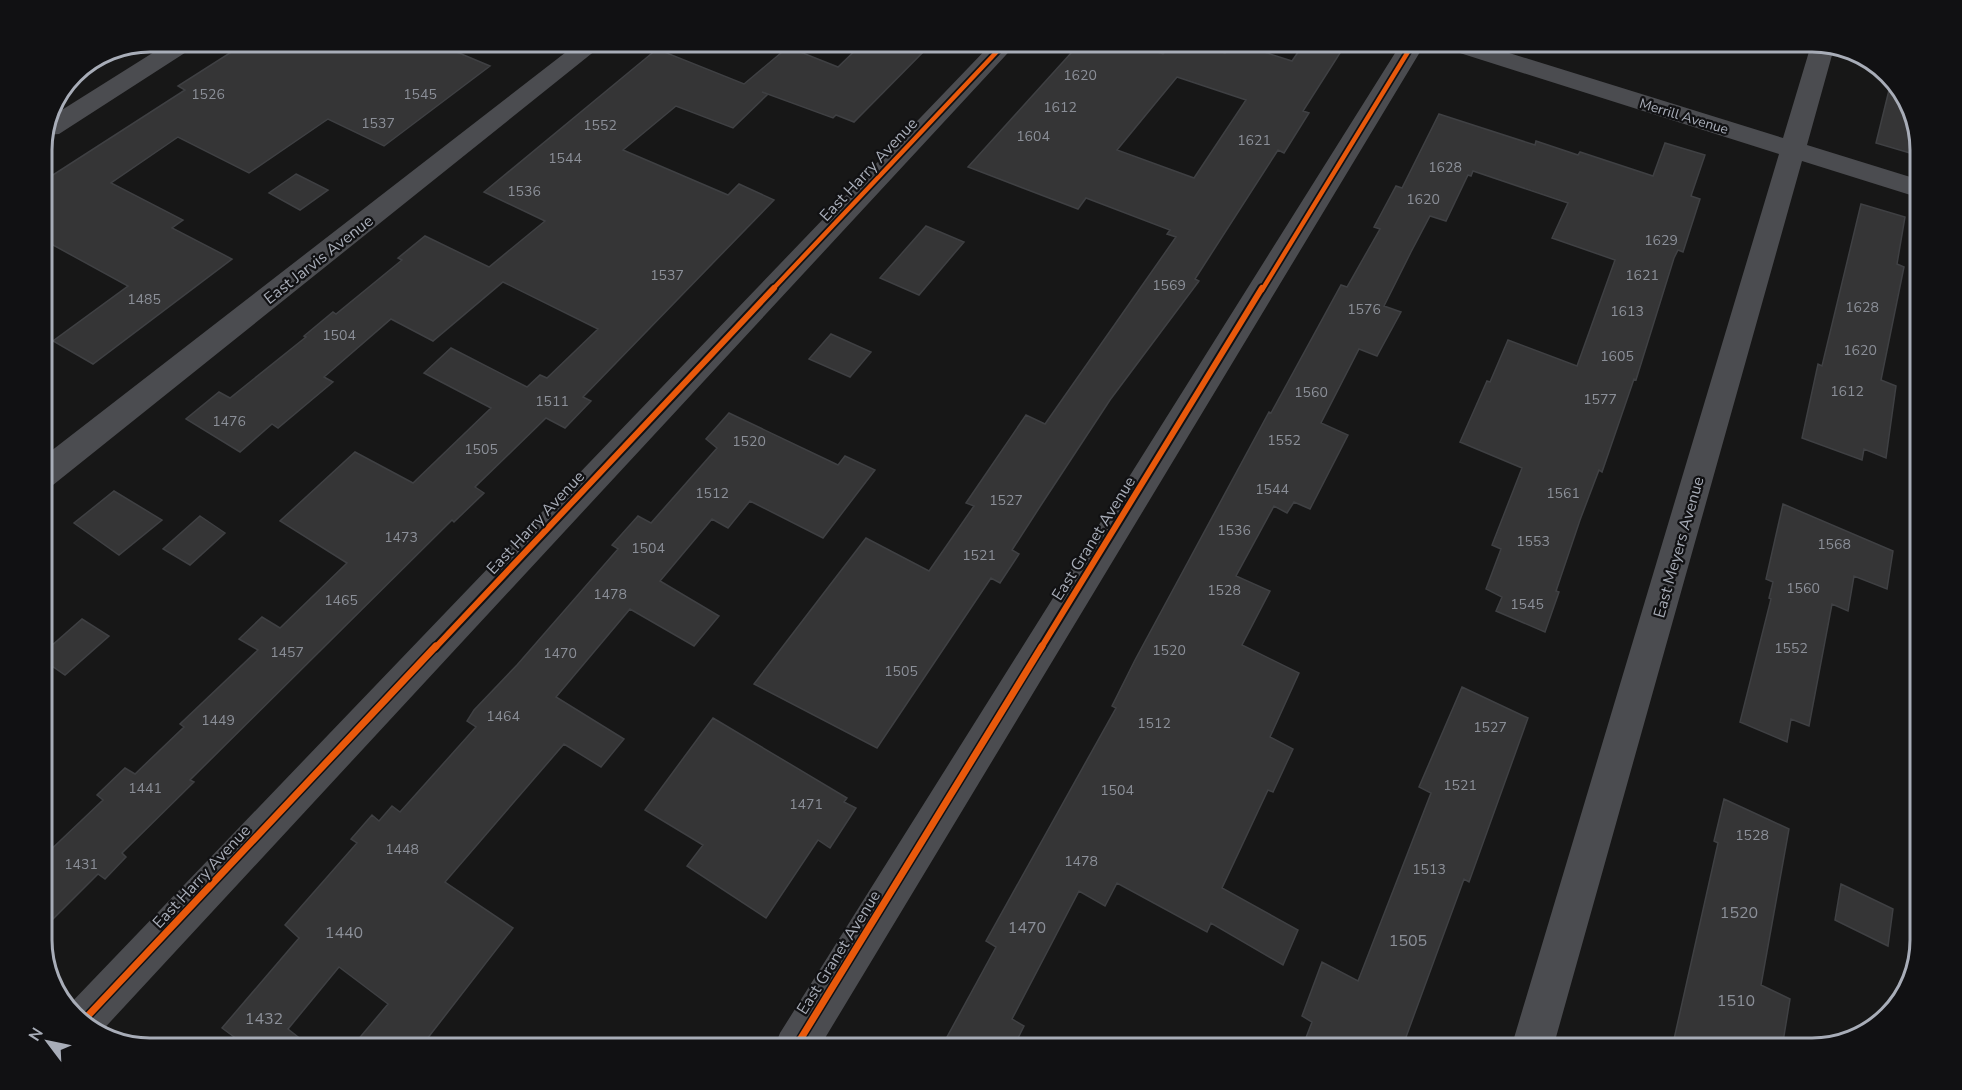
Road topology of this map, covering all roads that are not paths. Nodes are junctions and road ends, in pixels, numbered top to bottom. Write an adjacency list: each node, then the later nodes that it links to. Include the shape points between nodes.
1 (170, 52): 7 (street)
2 (581, 52): 10 (street, East Jarvis Avenue)
3 (997, 52): 11 (street, East Harry Avenue)
4 (1408, 52): 12 (street, East Granet Avenue)
5 (1481, 52): 8 (street, Merrill Avenue)
6 (1821, 53): 8 (street, East Meyers Avenue)
7 (57, 124)
8 (1793, 150): 9 (street, Merrill Avenue); 13 (street, East Meyers Avenue)
9 (1909, 186)
10 (53, 467)
11 (89, 1015)
12 (801, 1038)
13 (1535, 1038)

